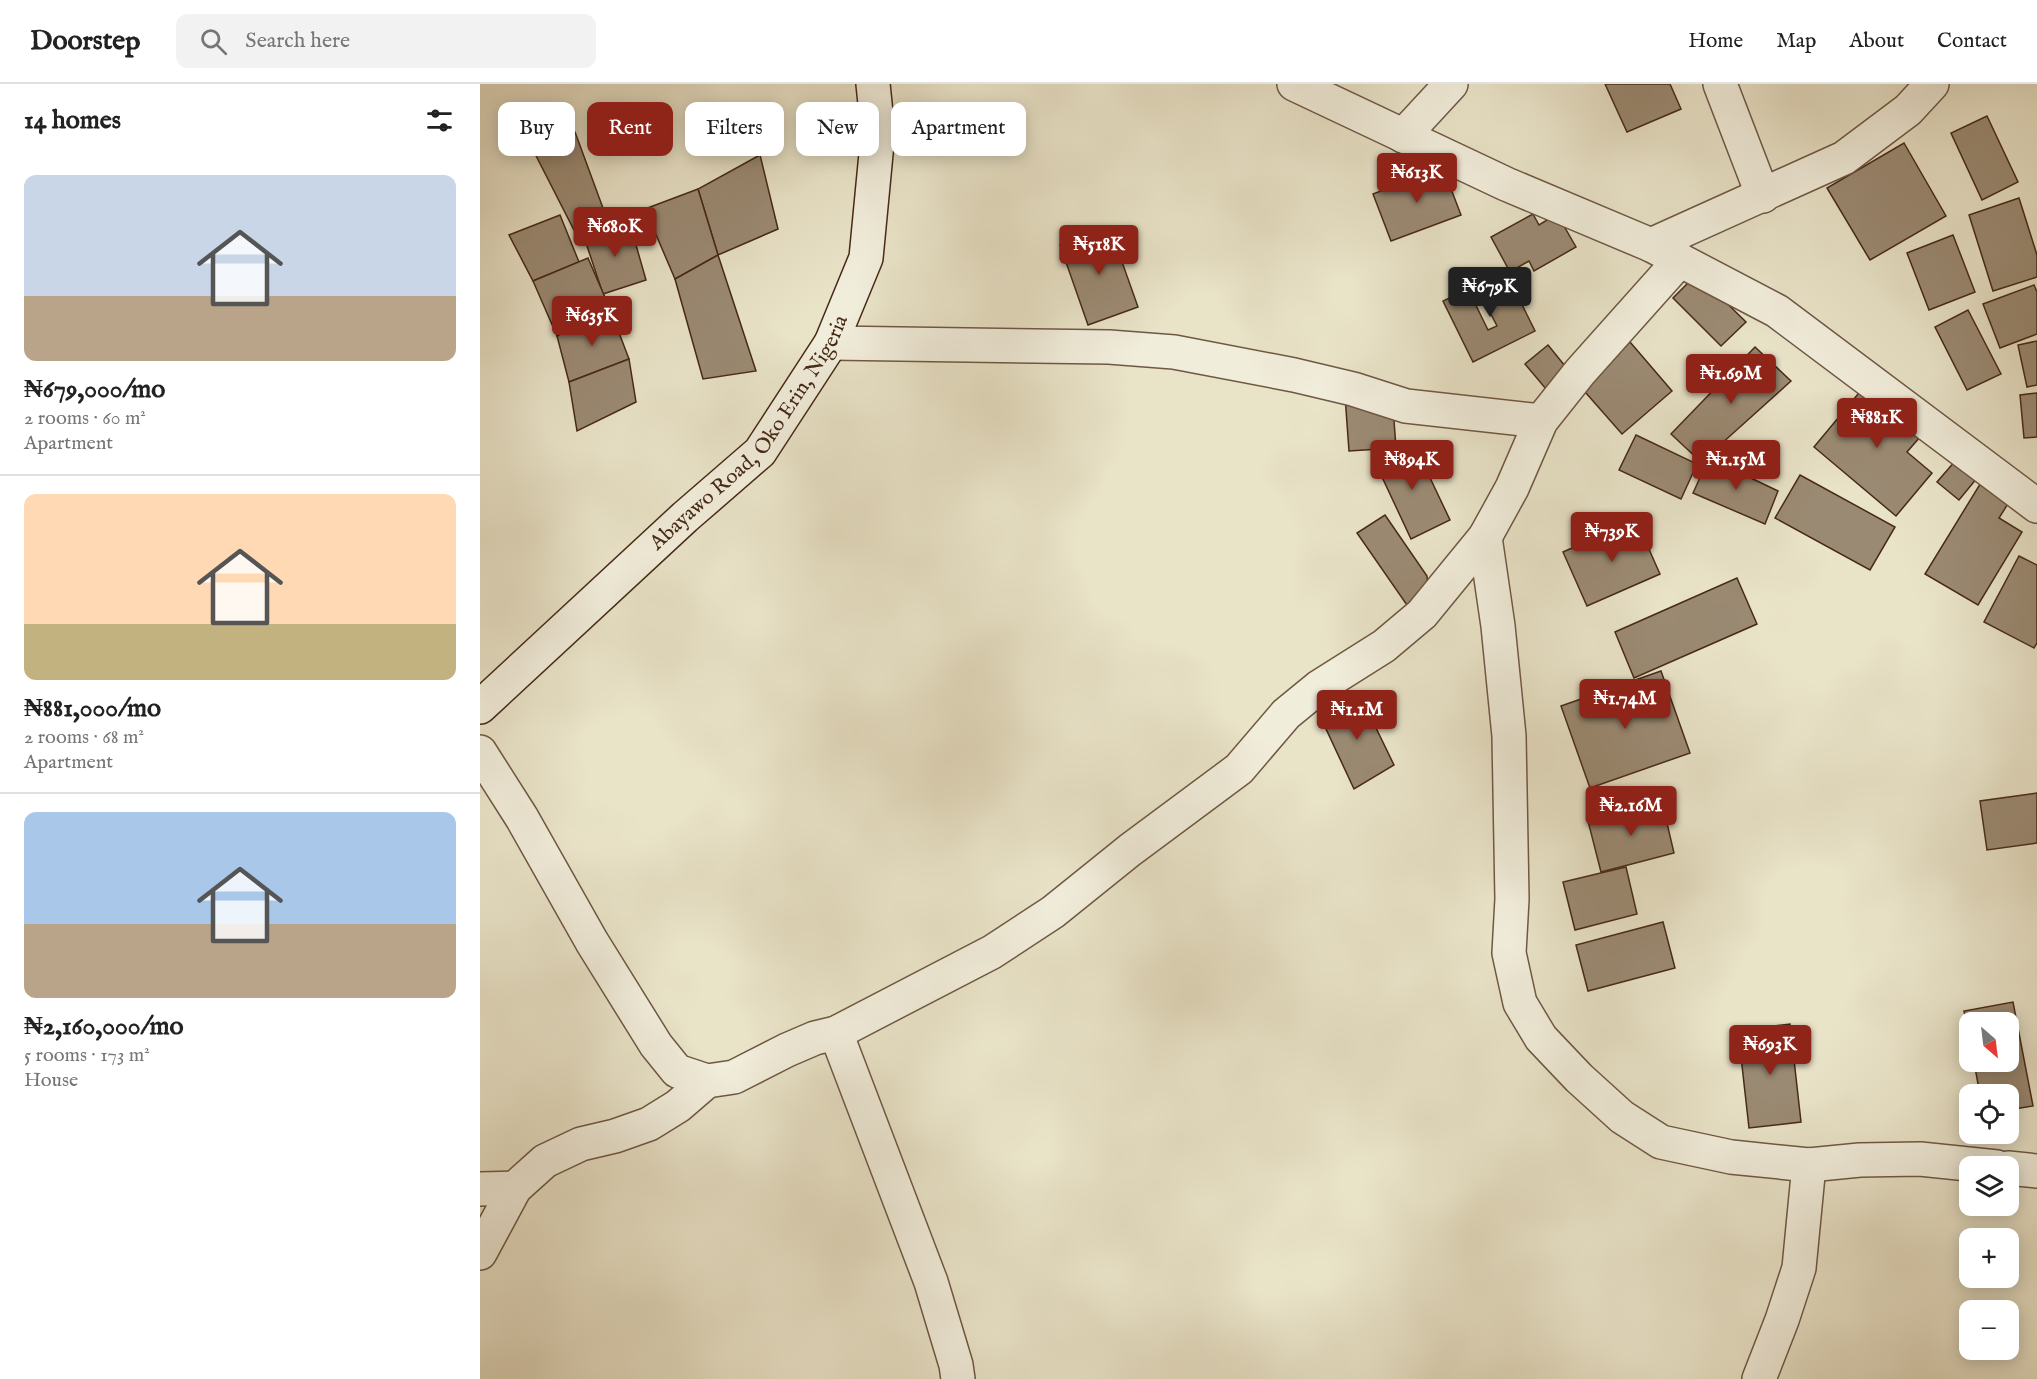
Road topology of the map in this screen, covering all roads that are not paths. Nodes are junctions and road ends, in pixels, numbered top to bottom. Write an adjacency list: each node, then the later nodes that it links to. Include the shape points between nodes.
1 (873, 84): 10 (street, Abayawo Road, Oko Erin, Nigeria, via 878,133 866,258)
2 (1294, 84): 6 (street)
3 (1451, 84): 6 (street)
4 (1720, 84): 7 (street)
5 (1932, 84): 7 (street, via 1908,110 1844,158)
6 (1403, 136): 8 (street)
7 (1763, 196): 8 (street)
8 (1651, 245): 9 (street)
9 (1680, 261): 11 (street); 12 (street, via 1777,311)
10 (831, 343): 11 (street, via 1098,347 1174,352 1306,378 1406,406); 14 (street, Abayawo Road, Oko Erin, Nigeria, via 760,452)
11 (1541, 421): 13 (street, via 1512,488)
12 (2037, 506)
13 (1485, 537): 16 (street, via 1422,614 1384,646 1319,687 1286,714 1239,769 1053,912 992,952); 19 (street, via 1509,736 1509,953 1520,1003 1541,1038 1579,1078 1622,1117 1661,1143 1731,1157)
14 (480, 707)
15 (480, 752): 17 (street, via 656,1045 677,1071)
16 (836, 1033): 17 (street, via 796,1046 734,1077); 25 (street, via 931,1282)
17 (707, 1081): 22 (street, via 649,1124 581,1144 545,1161)
18 (1959, 1163): 19 (street, via 1920,1159)
19 (1809, 1165): 26 (street, via 1798,1268)
20 (2019, 1169): 21 (street)
21 (2037, 1171)
22 (515, 1188): 23 (street); 24 (street)
23 (480, 1189)
24 (480, 1253)
25 (958, 1379)
26 (1759, 1379)

